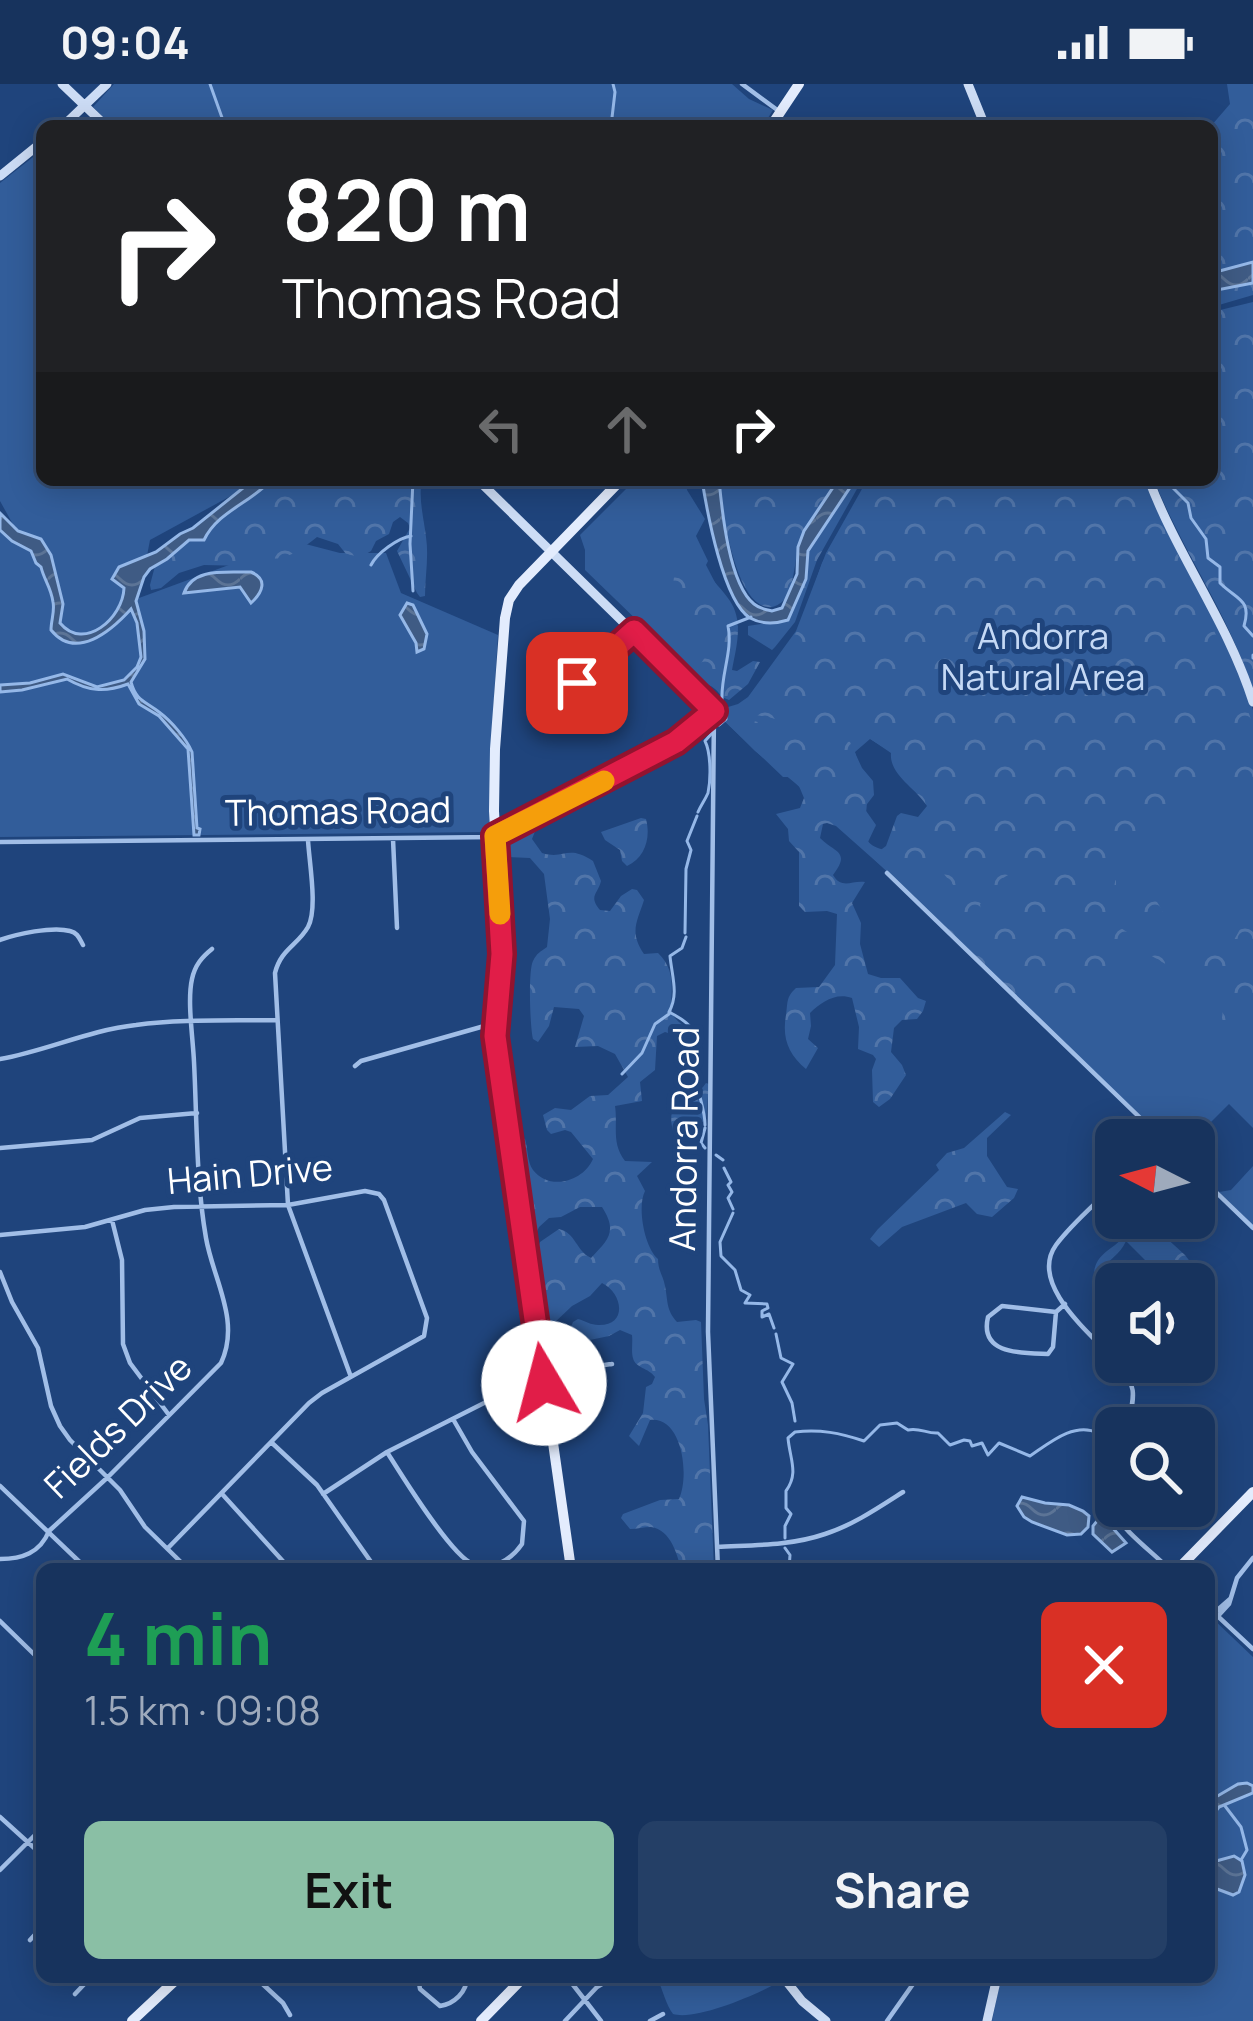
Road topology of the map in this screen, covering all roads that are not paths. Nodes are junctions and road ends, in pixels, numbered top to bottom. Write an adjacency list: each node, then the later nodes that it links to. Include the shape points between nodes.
1 (62, 84): 6 (street)
2 (107, 84): 6 (street)
3 (742, 84): 7 (street)
4 (799, 84): 7 (main road)
5 (968, 84): 11 (street)
6 (86, 107): 8 (street); 9 (street)
7 (780, 112): 10 (main road)
8 (70, 120)
9 (100, 120)
10 (775, 120)
11 (983, 120)
12 (36, 147): 13 (street)
13 (0, 176)
14 (484, 486): 17 (street)
15 (615, 486): 17 (main road)
16 (1152, 486): 19 (street)
17 (552, 551): 18 (street); 22 (main road, via 516,588 506,613)
18 (634, 631): 20 (street); 21 (street)
19 (1253, 702)
20 (714, 711): 22 (street, Thomas Road, via 676,742); 66 (street, Andorra Road, via 709,1332)
21 (540, 724)
22 (495, 836): 23 (street, Thomas Road); 33 (main road, via 502,954)
23 (393, 839): 24 (street, Thomas Road); 27 (street)
24 (308, 840): 25 (street, Thomas Road); 31 (street, via 311,912 278,960)
25 (0, 842)
26 (887, 873): 37 (street)
27 (397, 928)
28 (0, 940): 29 (street, via 70,931)
29 (83, 945)
30 (212, 949): 32 (street, Fields Drive, via 190,983)
31 (277, 1020): 32 (street); 42 (street)
32 (192, 1022): 34 (street, via 136,1024); 36 (street, Fields Drive)
33 (495, 1023): 35 (street); 52 (main road)
34 (0, 1059)
35 (355, 1066)
36 (197, 1113): 38 (street, via 140,1118 92,1140); 41 (street, Fields Drive)
37 (1141, 1119)
38 (0, 1148)
39 (1215, 1191): 44 (street)
40 (1095, 1202): 47 (street, via 1050,1256 1050,1281)
41 (203, 1205): 42 (street, Hain Drive); 43 (street, Hain Drive); 54 (street, Fields Drive, via 228,1349)
42 (288, 1205): 51 (street); 51 (street, Hain Drive, via 365,1191 379,1194 388,1209 427,1318 424,1336)
43 (112, 1220): 45 (street, Hain Drive); 54 (street, via 122,1260 123,1344)
44 (1253, 1228)
45 (0, 1235)
46 (0, 1272): 58 (street, via 38,1348 60,1426)
47 (1065, 1304): 48 (street); 49 (street)
48 (1056, 1312): 48 (street, via 1002,1306 988,1317 987,1335 1002,1349 1048,1354)
49 (1095, 1338)
50 (612, 1364): 53 (street, via 582,1369 566,1397)
51 (351, 1377): 56 (street, Hain Drive, via 309,1403)
52 (544, 1383): 53 (main road); 55 (street)
53 (547, 1403): 76 (main road)
54 (169, 1414): 58 (street, Fields Drive)
55 (453, 1419): 57 (street); 75 (street, via 524,1521 522,1544)
56 (271, 1442): 62 (street); 63 (street, Hain Drive)
57 (387, 1452): 62 (street); 74 (street, via 464,1559)
58 (108, 1477): 65 (street, Fields Drive); 67 (street)
59 (0, 1486): 65 (street)
60 (903, 1492): 66 (street, via 824,1535)
61 (1253, 1492): 79 (main road)
62 (323, 1494): 73 (street)
63 (223, 1495): 67 (street, Hain Drive); 72 (street)
64 (1126, 1527): 78 (street)
65 (49, 1531): 69 (street, Fields Drive, via 26,1556); 70 (street)
66 (717, 1547): 77 (street, Andorra Road)
67 (168, 1548): 71 (street)
68 (1253, 1558): 80 (street)
69 (0, 1559)
70 (81, 1563)
71 (182, 1563)
72 (285, 1563)
73 (372, 1563)
74 (475, 1563)
75 (500, 1563)
76 (570, 1563)
77 (718, 1563)
78 (1166, 1563)
79 (1179, 1563)
80 (1215, 1611)
81 (1215, 1613): 83 (street)
82 (0, 1621): 84 (street)
83 (1253, 1649)
84 (36, 1656)
85 (0, 1817): 87 (street)
86 (36, 1830): 87 (street)
87 (28, 1841): 88 (street); 89 (street)
88 (36, 1849)
89 (0, 1870)
90 (36, 1934): 91 (street)
91 (30, 1940)
92 (85, 1983): 103 (street)
93 (169, 1983): 107 (main road)
94 (261, 1983): 106 (street)
95 (419, 1983): 96 (street, via 440,2006)
96 (465, 1983)
97 (518, 1983): 108 (main road)
98 (571, 1983): 104 (street)
99 (603, 1983): 104 (street)
100 (787, 1983): 112 (street)
101 (914, 1983): 113 (street)
102 (996, 1983): 114 (street)
103 (75, 1994)
104 (584, 2001): 109 (street); 110 (street)
105 (664, 2014): 111 (street)
106 (290, 2015)
107 (134, 2020)
108 (482, 2021)
109 (565, 2021)
110 (602, 2021)
111 (650, 2021)
112 (826, 2021)
113 (887, 2021)
114 (988, 2021)

